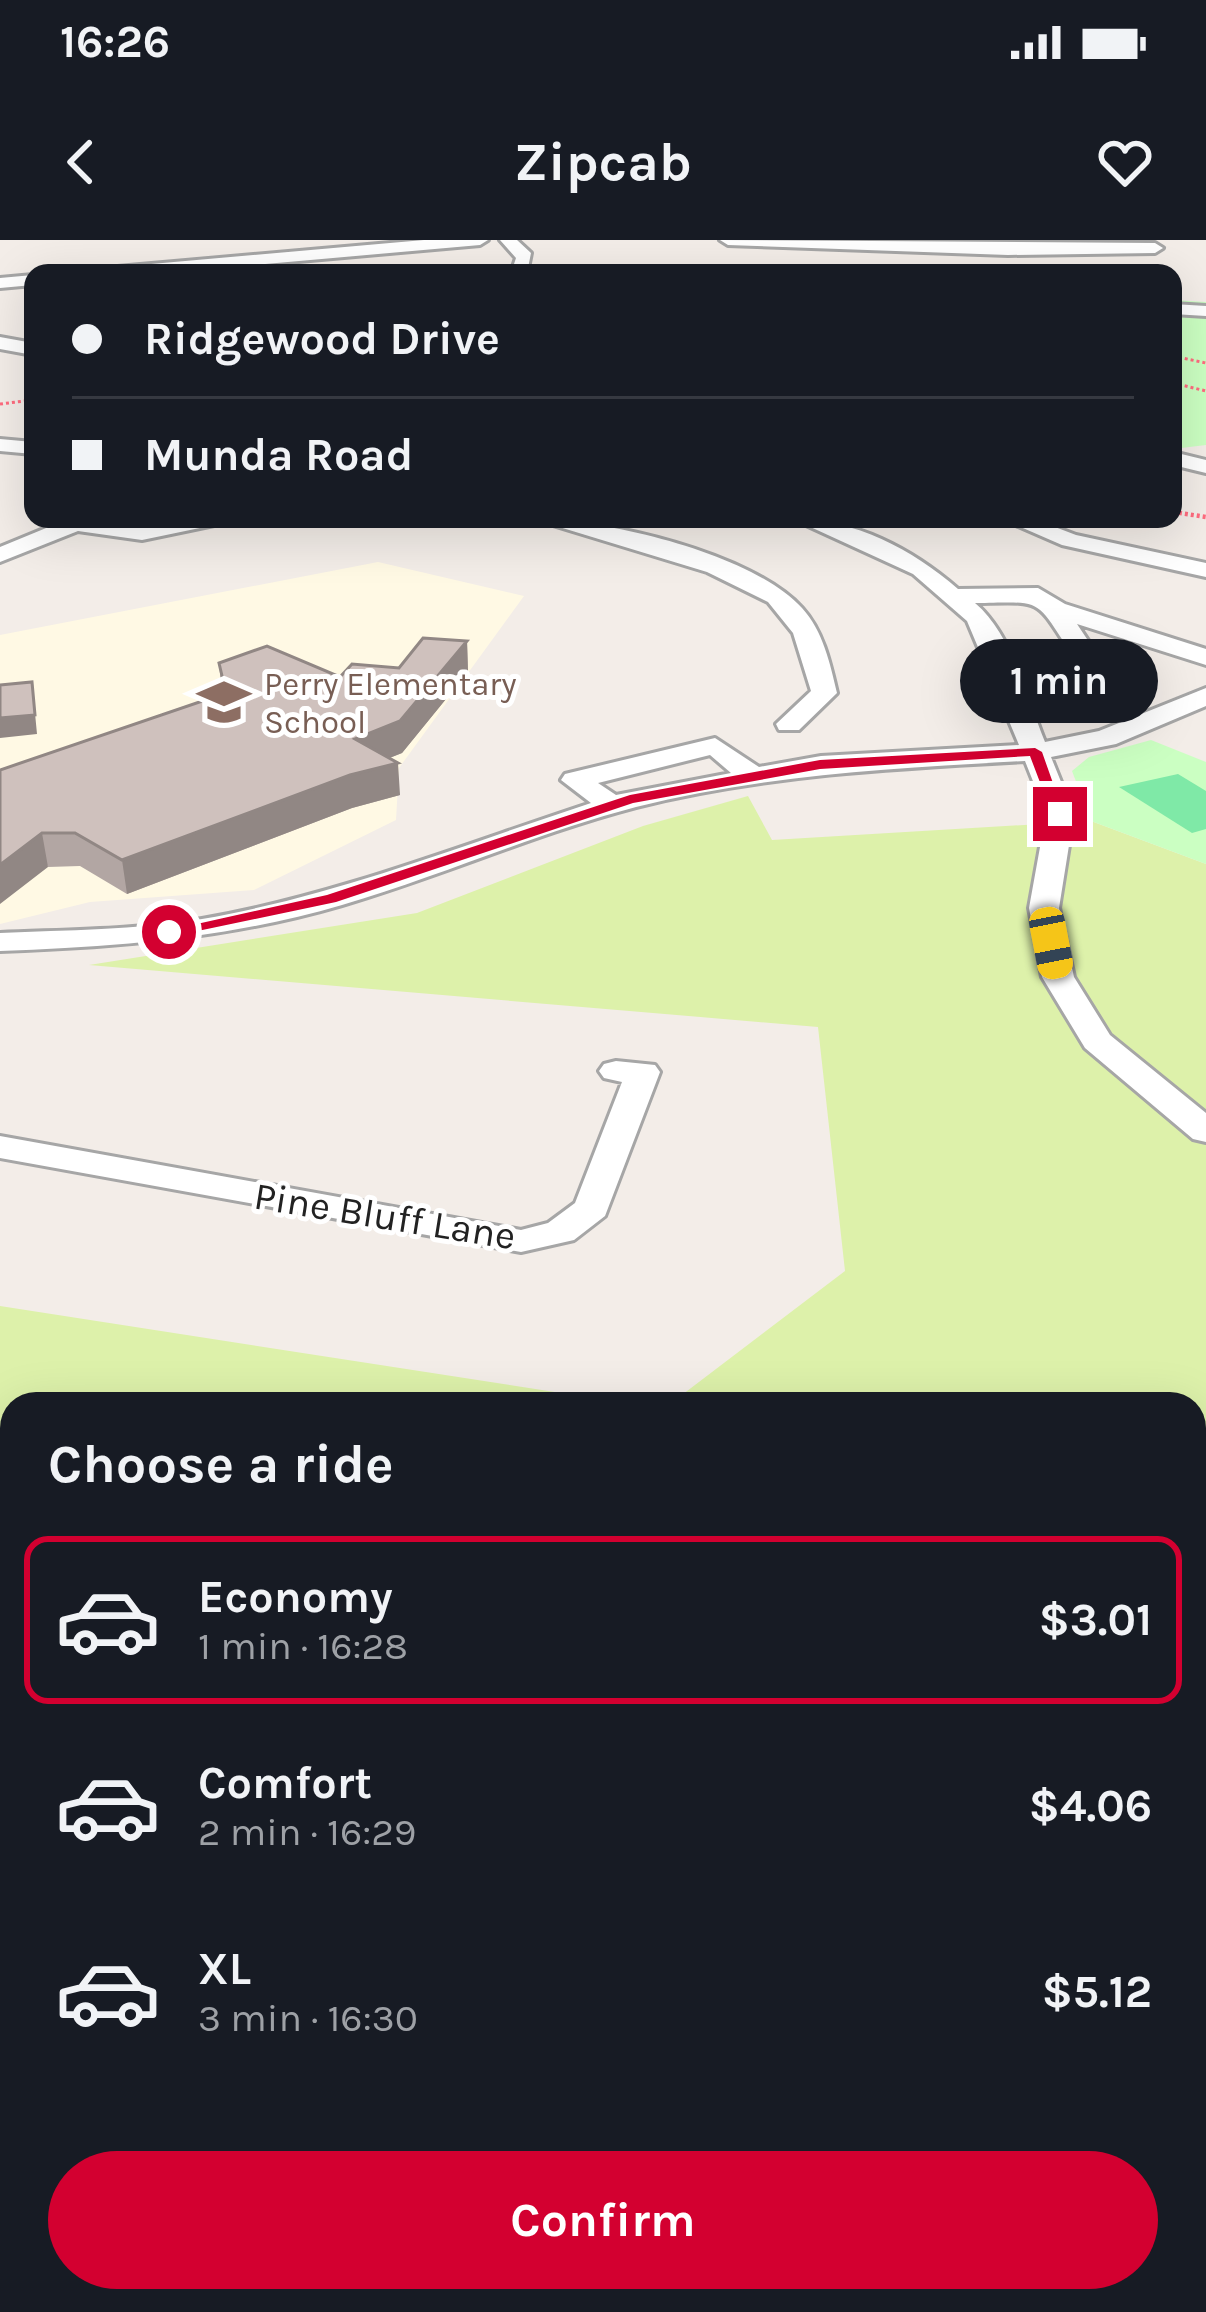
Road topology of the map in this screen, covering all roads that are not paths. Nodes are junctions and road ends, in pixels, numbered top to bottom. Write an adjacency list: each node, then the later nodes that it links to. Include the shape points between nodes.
1 (480, 240): 5 (street)
2 (508, 240): 8 (street)
3 (728, 240): 4 (street)
4 (1070, 245): 6 (street)
5 (320, 247): 7 (street)
6 (1155, 248)
7 (180, 264)
8 (522, 264)
9 (65, 528): 15 (street)
10 (117, 528): 11 (street)
11 (167, 528)
12 (576, 528): 22 (street, via 730,572 794,612 814,648 824,693)
13 (830, 528): 17 (street, via 921,569)
14 (1037, 528): 16 (street)
15 (0, 555)
16 (1206, 570)
17 (955, 596): 18 (street, via 1038,596); 23 (street, via 994,649)
18 (1056, 609): 19 (street); 20 (street)
19 (1080, 647)
20 (1206, 657)
21 (1206, 695): 23 (street, via 1106,738)
22 (789, 724)
23 (1035, 752): 24 (street); 28 (street, via 1060,814 1044,908 1058,977 1097,1041)
24 (752, 775): 25 (street); 25 (street, via 715,746 575,780)
25 (612, 806): 26 (street, via 331,899 203,928)
26 (0, 942)
27 (616, 1071): 29 (street, Pine Bluff Lane, via 643,1072 592,1208 561,1232 520,1241)
28 (1206, 1131)
29 (0, 1148)

